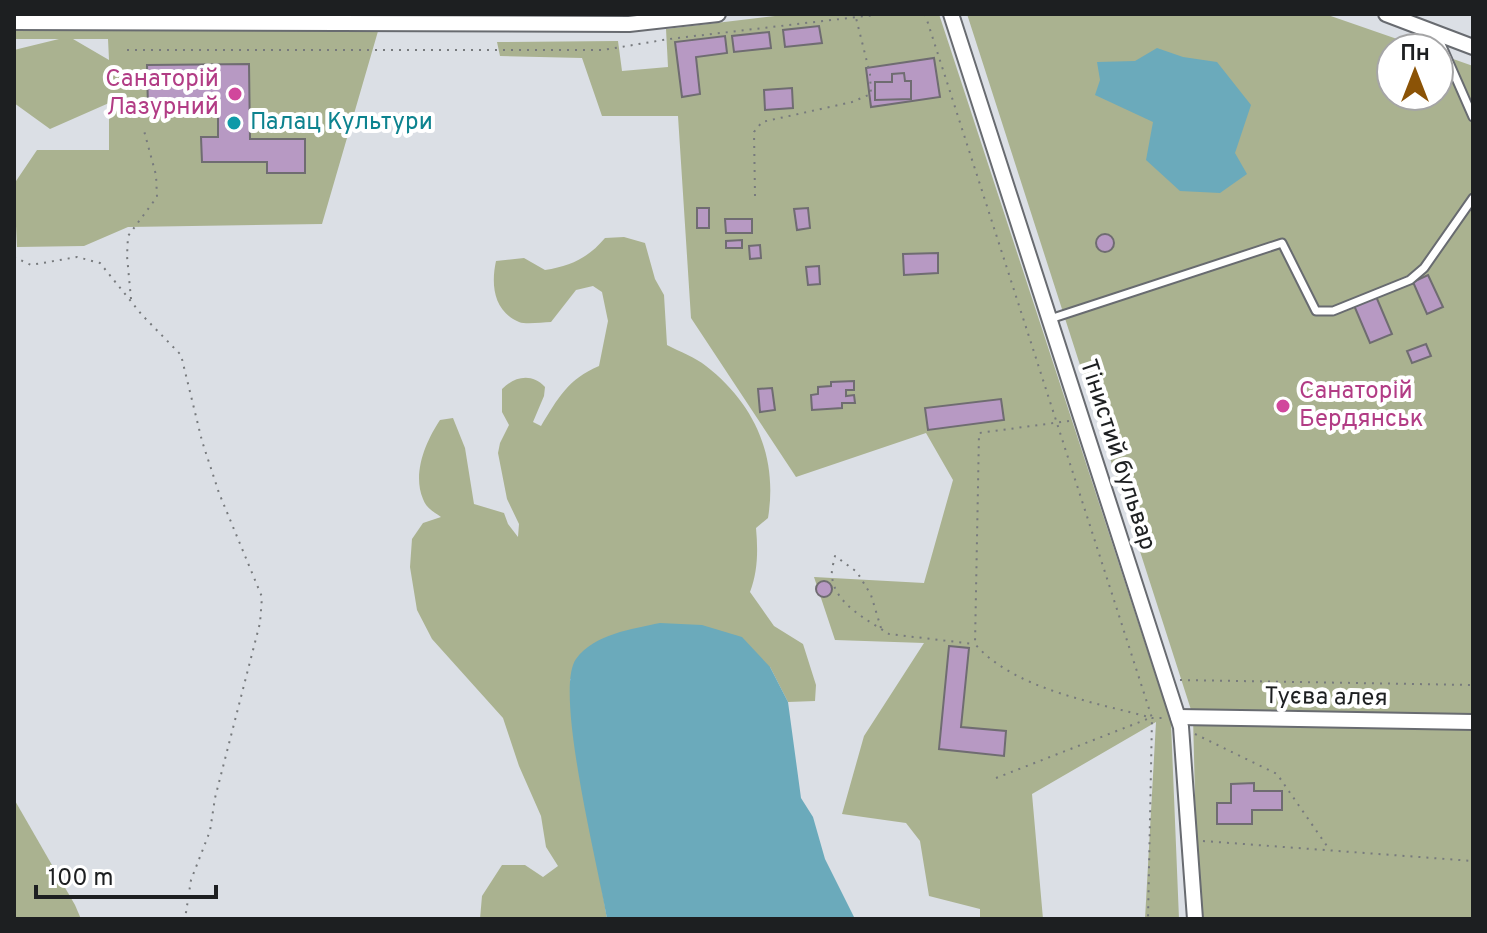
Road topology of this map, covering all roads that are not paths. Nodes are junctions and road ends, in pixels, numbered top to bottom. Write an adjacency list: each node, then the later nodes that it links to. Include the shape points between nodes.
1 (718, 14): 5 (street, via 629,24)
2 (951, 14): 11 (street, Тінистий бульвар)
3 (1386, 14): 7 (street)
4 (404, 19): 5 (street); 6 (street)
5 (599, 19)
6 (14, 22)
7 (1433, 32)
8 (1455, 76): 9 (lane)
9 (1473, 117)
10 (1473, 198): 11 (lane, via 1410,280 1333,311 1316,311 1282,243)
11 (1050, 319): 12 (street, Тінистий бульвар)
12 (1179, 722): 13 (street, Туєва алея); 14 (street, Тінистий бульвар)
13 (1473, 722)
14 (1195, 919)

